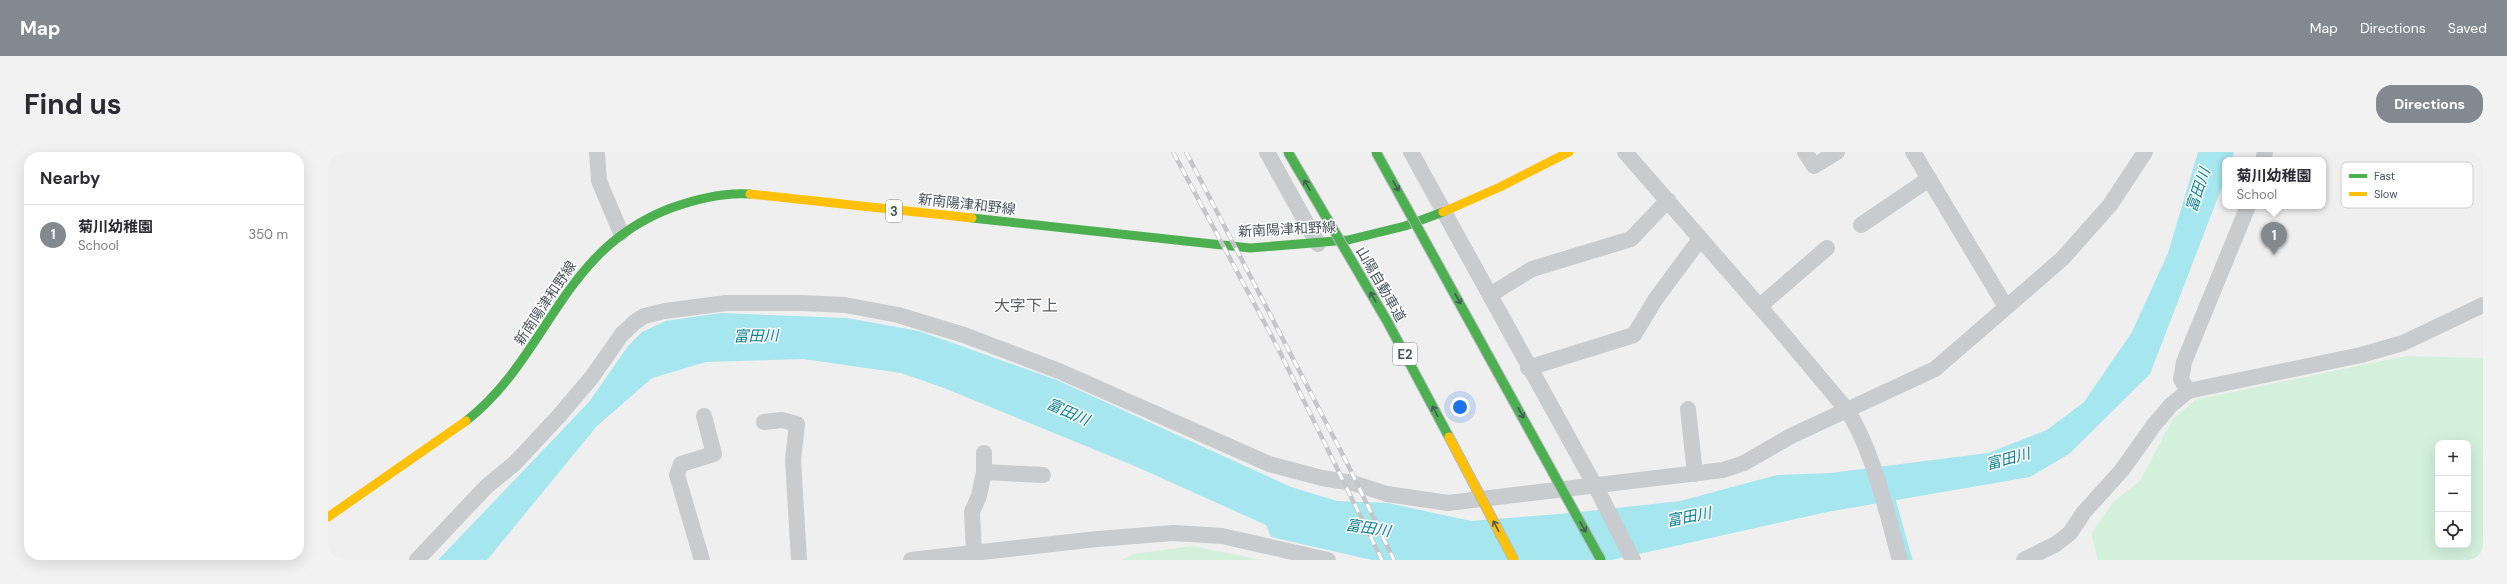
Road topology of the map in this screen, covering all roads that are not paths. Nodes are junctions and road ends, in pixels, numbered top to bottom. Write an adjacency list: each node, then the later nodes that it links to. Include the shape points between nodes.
1 (597, 152): 17 (street, via 600,181 615,224)
2 (1267, 152): 19 (street)
3 (1288, 152): 43 (main road, 山陽自動車道 / E2, one-way to 3, bridge, via 1387,321)
4 (1376, 152): 44 (main road, one-way to 44, bridge)
5 (1411, 152): 15 (street)
6 (1569, 152): 15 (main road, 新南陽津和野線 / 3)
7 (1625, 152): 13 (street)
8 (1805, 152): 9 (street, via 1814,166)
9 (1837, 152)
10 (1913, 152): 12 (street)
11 (2145, 152): 24 (street, via 2110,205 2067,254)
12 (1929, 179): 16 (street); 24 (street)
13 (1668, 200): 18 (street); 21 (street, via 1631,239 1532,269)
14 (2247, 209): 26 (street, via 2184,362 2181,379)
15 (1444, 213): 19 (main road, 新南陽津和野線 / 3, via 1378,234); 21 (street)
16 (1861, 225)
17 (621, 233): 19 (main road, 新南陽津和野線 / 3, via 649,217 681,204 729,194 768,196 1250,248); 36 (main road, 新南陽津和野線 / 3, via 574,281 512,376 482,407)
18 (1700, 239): 23 (street); 25 (street, via 1655,300 1634,335)
19 (1318, 244)
20 (1827, 248): 23 (street)
21 (1490, 296): 25 (street)
22 (2483, 305): 26 (street, via 2403,343 2361,355)
23 (1760, 306): 28 (street)
24 (2006, 307): 28 (street, via 1935,369)
25 (1528, 368): 35 (street)
26 (2188, 391): 47 (street, via 2171,405 2154,425 2122,470 2084,512 2070,533 2056,544)
27 (1688, 408): 33 (street)
28 (1847, 410): 33 (street, via 1791,436 1744,463 1723,470); 46 (street, via 1856,424 1868,457)
29 (704, 416): 39 (street, via 714,454 681,464 676,475)
30 (764, 422): 40 (street, via 782,420 797,424 793,460)
31 (984, 452): 32 (street)
32 (984, 472): 34 (street); 37 (street, via 979,496 972,512)
33 (1695, 474): 35 (street)
34 (1043, 475)
35 (1596, 489): 38 (street, via 1448,503 1387,494 1353,483 1269,464 1059,371 964,335 898,315 846,305 726,303 665,310 644,316 635,322 622,334 592,378 558,417 515,463 486,487); 45 (street)
36 (328, 517)
37 (974, 553): 41 (street); 42 (street, via 1174,533 1222,536)
38 (417, 560)
39 (702, 560)
40 (799, 560)
41 (911, 560)
42 (1328, 560)
43 (1514, 560)
44 (1601, 560)
45 (1633, 560)
46 (1900, 560)
47 (2024, 560)

